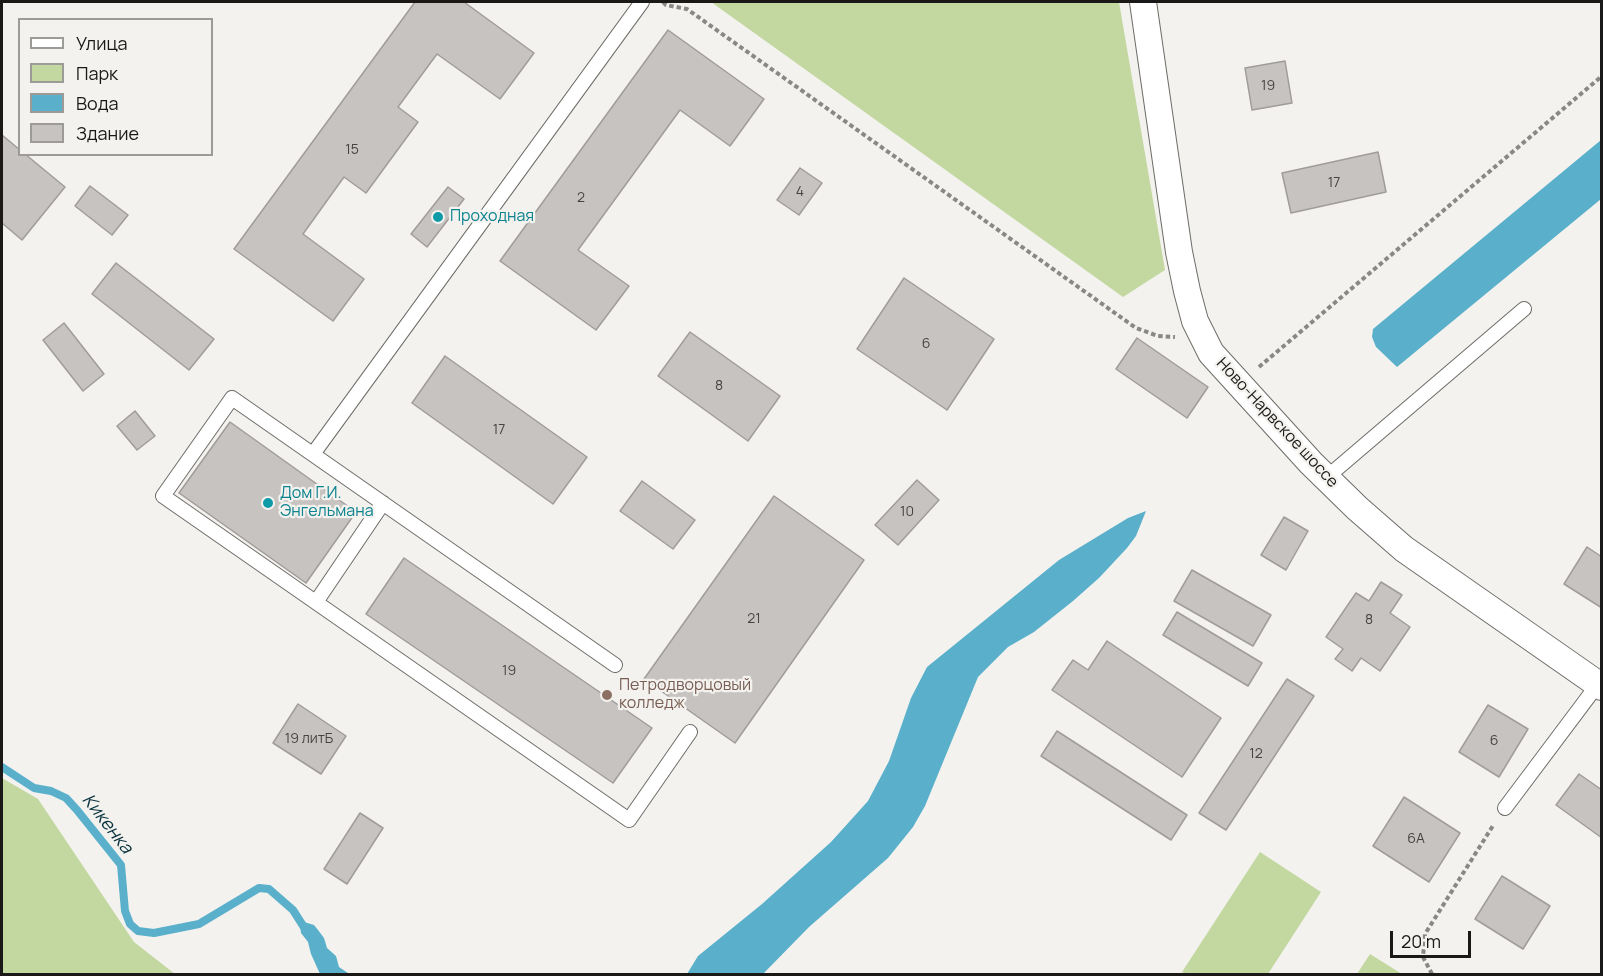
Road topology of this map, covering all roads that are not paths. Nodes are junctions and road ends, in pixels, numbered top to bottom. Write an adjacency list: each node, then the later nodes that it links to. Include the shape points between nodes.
1 (642, 2): 4 (lane)
2 (1143, 2): 5 (street, Ново-Нарвское шоссе, via 1179,252 1196,321 1211,353)
3 (1524, 309): 5 (lane)
4 (313, 454): 6 (lane); 7 (lane, via 232,398 163,496)
5 (1326, 478): 9 (street, Ново-Нарвское шоссе, via 1404,549)
6 (383, 503): 7 (lane); 8 (lane)
7 (316, 602): 10 (lane, via 629,820)
8 (615, 665)
9 (1600, 683): 11 (lane)
10 (690, 732)
11 (1505, 808)

